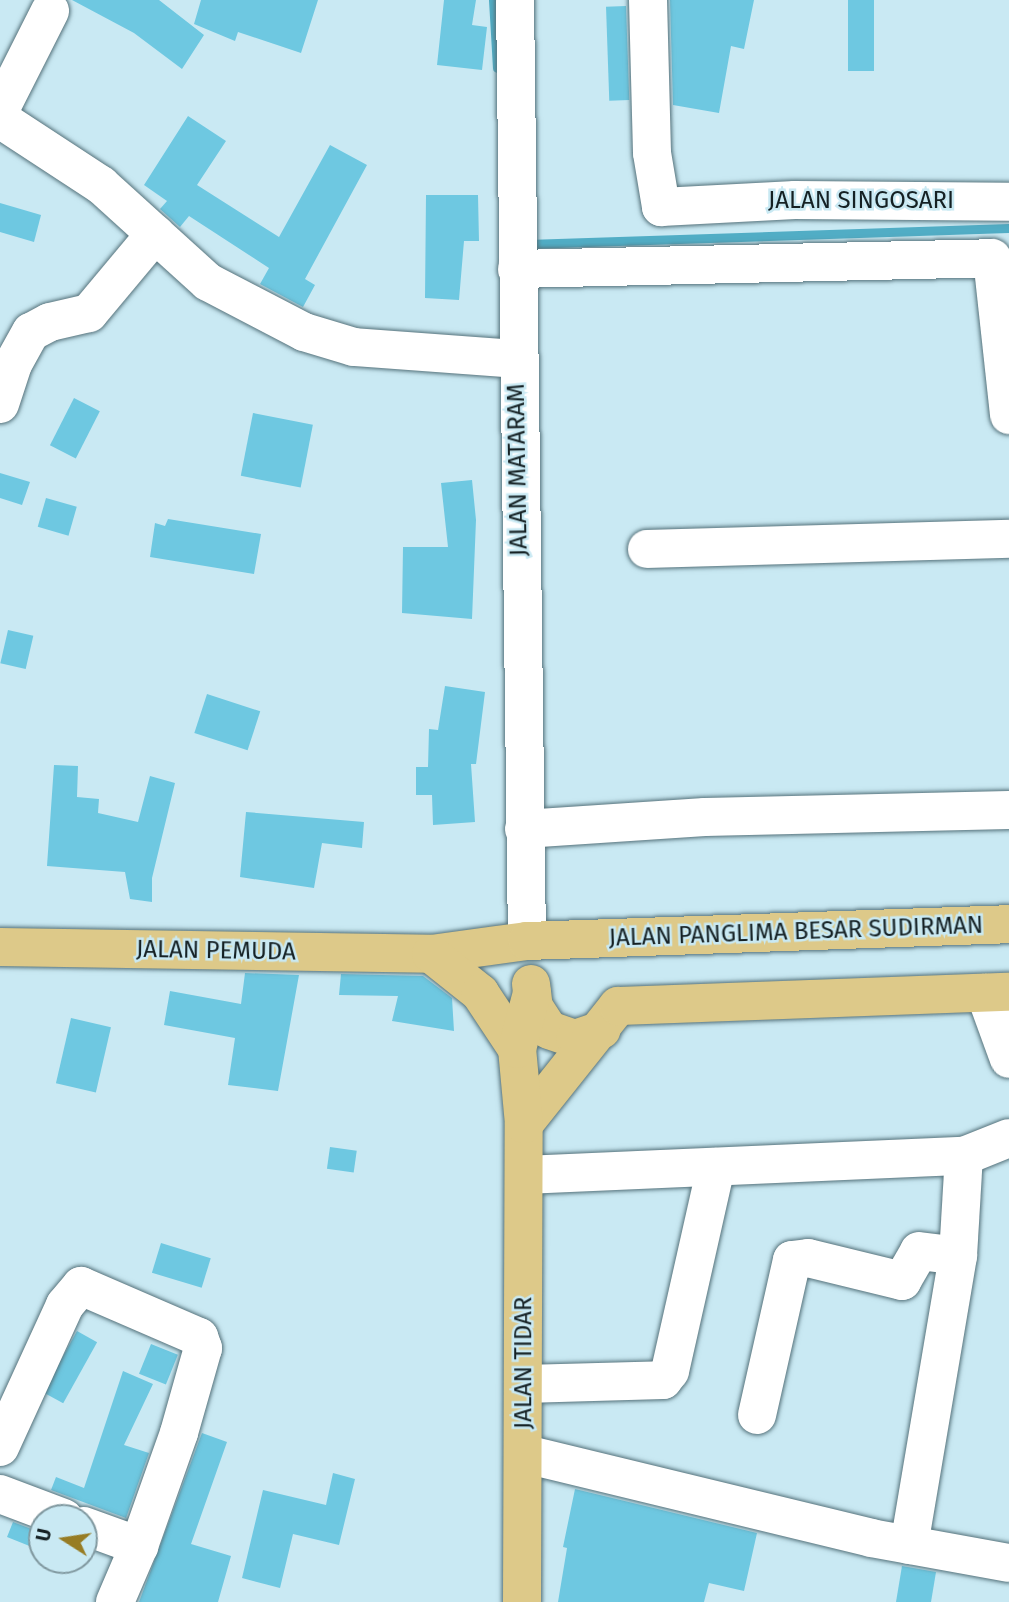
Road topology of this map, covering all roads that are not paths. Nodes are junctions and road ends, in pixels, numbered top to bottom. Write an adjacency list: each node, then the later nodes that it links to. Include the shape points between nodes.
1 (515, 0): 8 (street, JALAN MATARAM)
2 (648, 0): 6 (street, JALAN SINGOSARI, via 657,204)
3 (50, 11): 4 (street)
4 (0, 110)
5 (0, 119): 7 (street, via 101,185)
6 (1009, 202)
7 (155, 234): 9 (street, via 208,282 304,332 354,346); 10 (street, via 89,313 50,322 31,332 13,364)
8 (518, 252): 9 (street, JALAN MATARAM); 11 (street, via 992,258)
9 (517, 359): 15 (street, JALAN MATARAM)
10 (0, 404)
11 (1009, 415)
12 (1009, 539): 13 (street)
13 (647, 549)
14 (1009, 810): 15 (street, via 705,817)
15 (524, 829): 17 (street, JALAN MATARAM)
16 (1009, 924): 17 (main road, JALAN PANGLIMA BESAR SUDIRMAN)
17 (527, 941): 19 (main road, JALAN PEMUDA); 21 (main road)
18 (0, 947): 19 (main road, JALAN PEMUDA)
19 (431, 954): 23 (main road, via 480,993)
20 (997, 992): 22 (main road, via 618,1006); 24 (street)
21 (532, 993): 22 (main road, via 540,1019 561,1036 575,1039); 23 (main road)
22 (601, 1030): 25 (main road, via 561,1073)
23 (517, 1049): 25 (main road, JALAN TIDAR)
24 (1009, 1059)
25 (524, 1124): 29 (main road, JALAN TIDAR)
26 (1009, 1138): 27 (street)
27 (964, 1156): 28 (street); 30 (street)
28 (716, 1167): 29 (street); 31 (street, via 670,1371 663,1380)
29 (524, 1175): 31 (main road, JALAN TIDAR)
30 (958, 1256): 32 (street, via 919,1251 902,1281 808,1258 792,1260); 38 (street)
31 (524, 1384): 34 (main road, JALAN TIDAR)
32 (757, 1415)
33 (0, 1447): 39 (street, via 65,1305 81,1286 199,1337 203,1348 179,1433)
34 (525, 1454): 38 (street); 42 (main road, JALAN TIDAR)
35 (0, 1494): 36 (street)
36 (28, 1504)
37 (98, 1531): 39 (street)
38 (909, 1545): 40 (street)
39 (139, 1546): 41 (street)
40 (1009, 1563)
41 (115, 1602)
42 (522, 1602)

